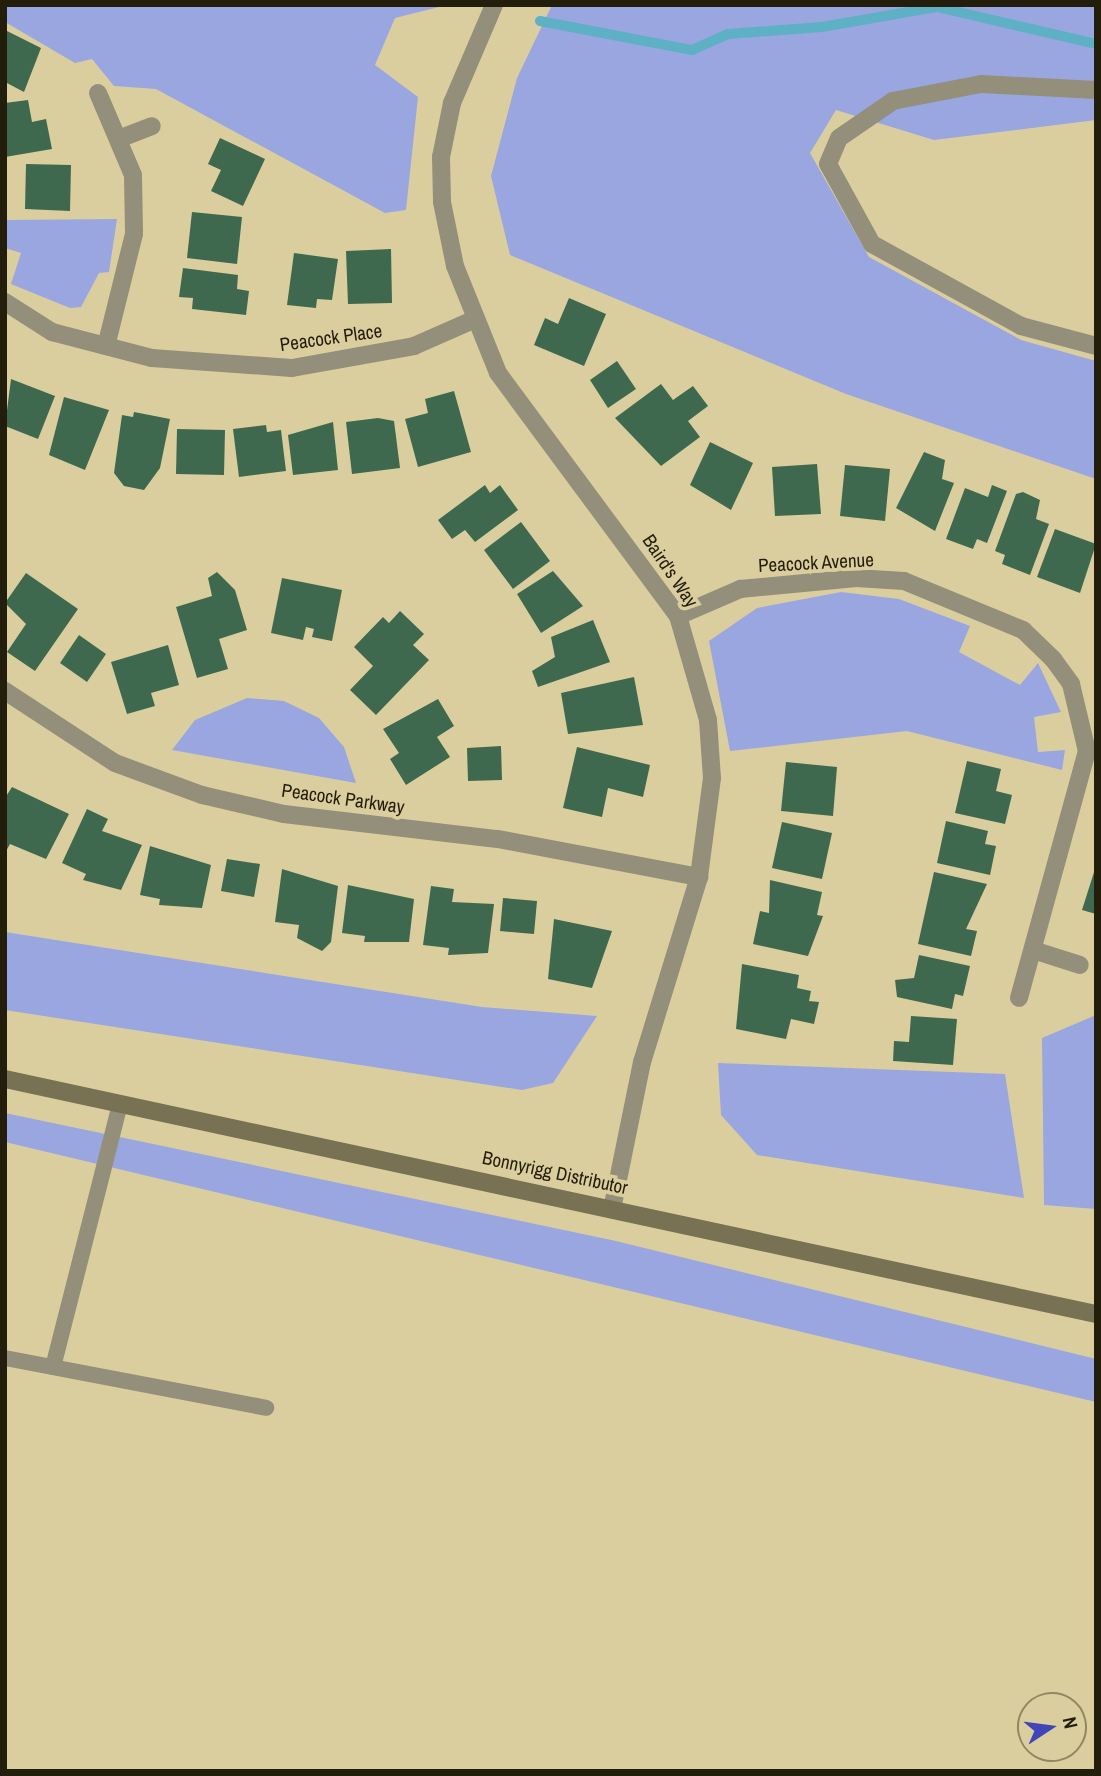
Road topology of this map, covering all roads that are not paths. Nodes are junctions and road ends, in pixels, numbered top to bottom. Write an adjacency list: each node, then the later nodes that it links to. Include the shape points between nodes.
1 (494, 5): 7 (street, Baird's Way, via 452,103 442,157 442,202)
2 (1096, 90): 9 (street, via 982,84 893,101 839,138 828,164 872,244 1021,326)
3 (98, 93): 5 (street)
4 (152, 126): 5 (street)
5 (121, 138): 8 (street, via 133,175 134,234)
6 (5, 302): 8 (street, Peacock Place, via 52,332)
7 (473, 320): 8 (street, Peacock Place, via 414,346 292,368 152,358); 10 (street, Baird's Way, via 530,421)
8 (106, 346)
9 (1096, 346)
10 (678, 616): 12 (street, Baird's Way, via 708,720 712,778); 13 (street, Peacock Avenue, via 740,589 856,578 904,581 1023,630 1071,684 1087,751)
11 (5, 691): 12 (street, Peacock Parkway, via 115,764 202,795 284,814 498,839)
12 (699, 877): 18 (street, Baird's Way, via 642,1062)
13 (1033, 950): 14 (street); 15 (street, Peacock Avenue)
14 (1080, 965)
15 (1019, 998)
16 (5, 1079): 17 (main road, Bonnyrigg Distributor)
17 (120, 1104): 18 (main road, Bonnyrigg Distributor); 21 (lane)
18 (613, 1205): 19 (main road, Bonnyrigg Distributor)
19 (1096, 1314)
20 (5, 1358): 21 (lane)
21 (53, 1367): 22 (lane)
22 (266, 1408)

